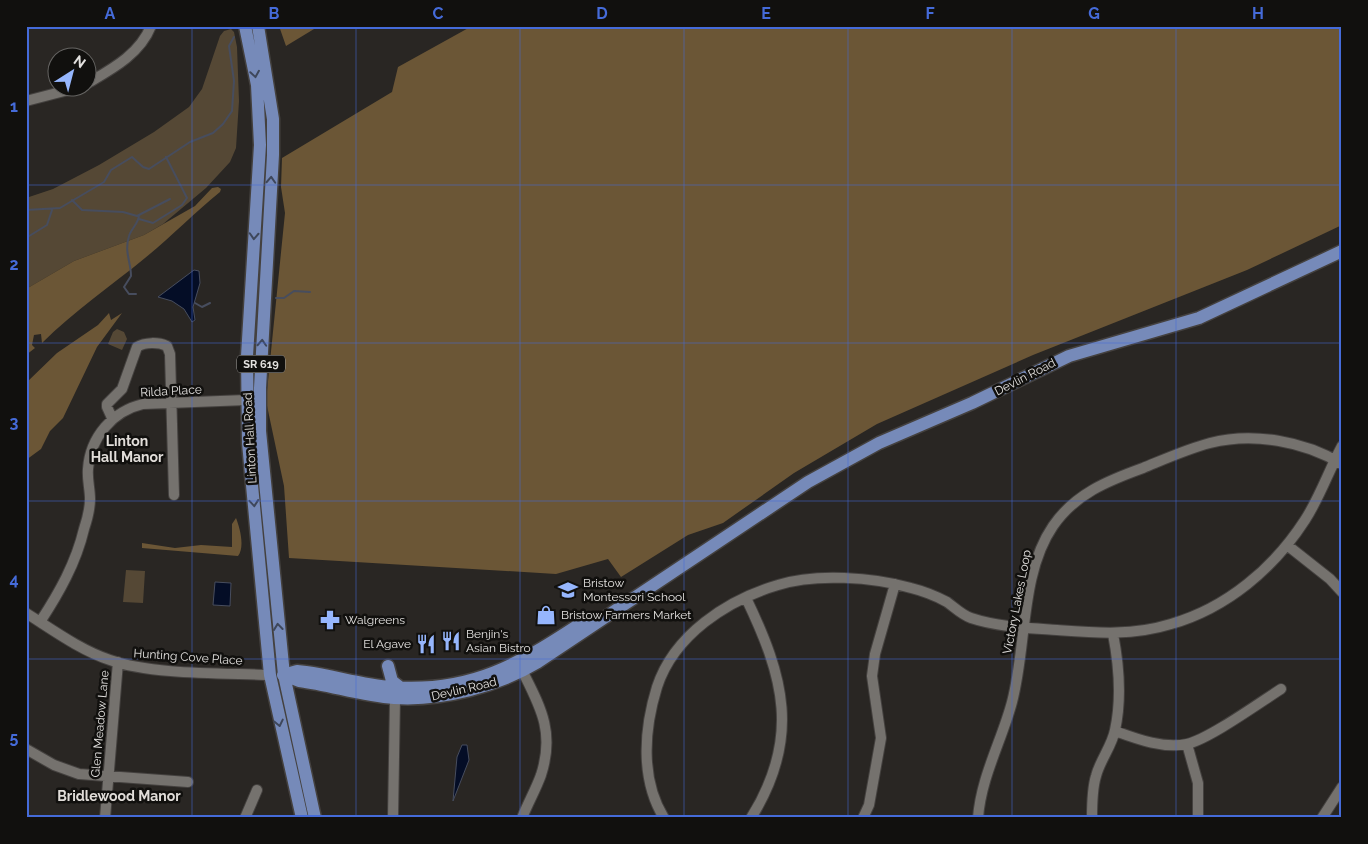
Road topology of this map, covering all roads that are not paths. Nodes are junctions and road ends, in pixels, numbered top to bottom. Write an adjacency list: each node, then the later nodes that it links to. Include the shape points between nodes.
1 (151, 26): 4 (street, via 142,43 123,61)
2 (245, 26): 8 (main road, Linton Hall Road / SR 619, one-way to 8, via 256,85 260,144)
3 (258, 26): 25 (main road, Linton Hall Road / SR 619, one-way to 3, via 260,431 273,128)
4 (98, 77)
5 (48, 95): 6 (street)
6 (26, 101)
7 (1342, 250): 23 (main road, Devlin Road, via 1199,318 1069,356 843,462 724,537 680,558)
8 (246, 400): 9 (street, Rilda Place); 24 (main road, Linton Hall Road / SR 619, one-way to 24)
9 (171, 402): 10 (street, Rilda Place, via 132,407); 10 (street, via 169,349 162,344 143,344 135,351 122,389 107,404); 13 (street)
10 (112, 418): 19 (street, Rilda Place, via 89,459 89,508 79,546 64,582)
11 (1342, 446): 12 (street)
12 (1338, 462): 14 (street); 20 (street, Victory Lakes Loop, via 1286,442 1239,439 1212,442 1114,478 1088,491 1065,510 1039,549)
13 (174, 495)
14 (1287, 545): 16 (street); 21 (street, via 1253,580 1200,613 1172,624)
15 (894, 584): 17 (street, via 819,578 779,584); 20 (street, via 927,593 970,618); 44 (street, via 872,676 881,738 869,805)
16 (1342, 592)
17 (746, 598): 42 (street, via 703,623 679,648 660,678 645,741 649,774); 43 (street, via 778,675 783,710 775,770)
18 (26, 613): 19 (street, Hunting Cove Place)
19 (40, 622): 22 (street, Hunting Cove Place, via 78,645)
20 (1024, 628): 21 (street); 45 (street, Victory Lakes Loop, via 1012,701 985,782)
21 (1113, 634): 29 (street, via 1119,665)
22 (118, 662): 24 (street, Hunting Cove Place, via 176,670); 32 (street, Glen Meadow Lane)
23 (520, 667): 28 (main road, Devlin Road, via 492,684 459,692 425,697); 41 (street, via 544,718 547,736 541,775)
24 (270, 675): 25 (main road, Devlin Road); 38 (main road, Linton Hall Road / SR 619, one-way to 38)
25 (284, 675): 26 (main road, Devlin Road, via 298,671); 28 (main road, Devlin Road, via 299,680); 39 (main road, Linton Hall Road / SR 619)
26 (370, 685): 28 (main road, Devlin Road); 28 (main road, via 381,679 388,666)
27 (1281, 689): 30 (street)
28 (398, 693): 40 (street)
29 (1115, 731): 30 (street, via 1159,744); 46 (street, via 1096,775)
30 (1187, 744): 47 (street, via 1198,783)
31 (26, 748): 32 (street, via 66,771)
32 (108, 777): 33 (street); 36 (street, Glen Meadow Lane)
33 (188, 782)
34 (1342, 788): 48 (street)
35 (257, 790): 37 (street)
36 (105, 818)
37 (245, 818)
38 (302, 818)
39 (315, 818)
40 (394, 818)
41 (522, 818)
42 (664, 818)
43 (751, 818)
44 (863, 818)
45 (978, 818)
46 (1092, 818)
47 (1198, 818)
48 (1322, 818)

